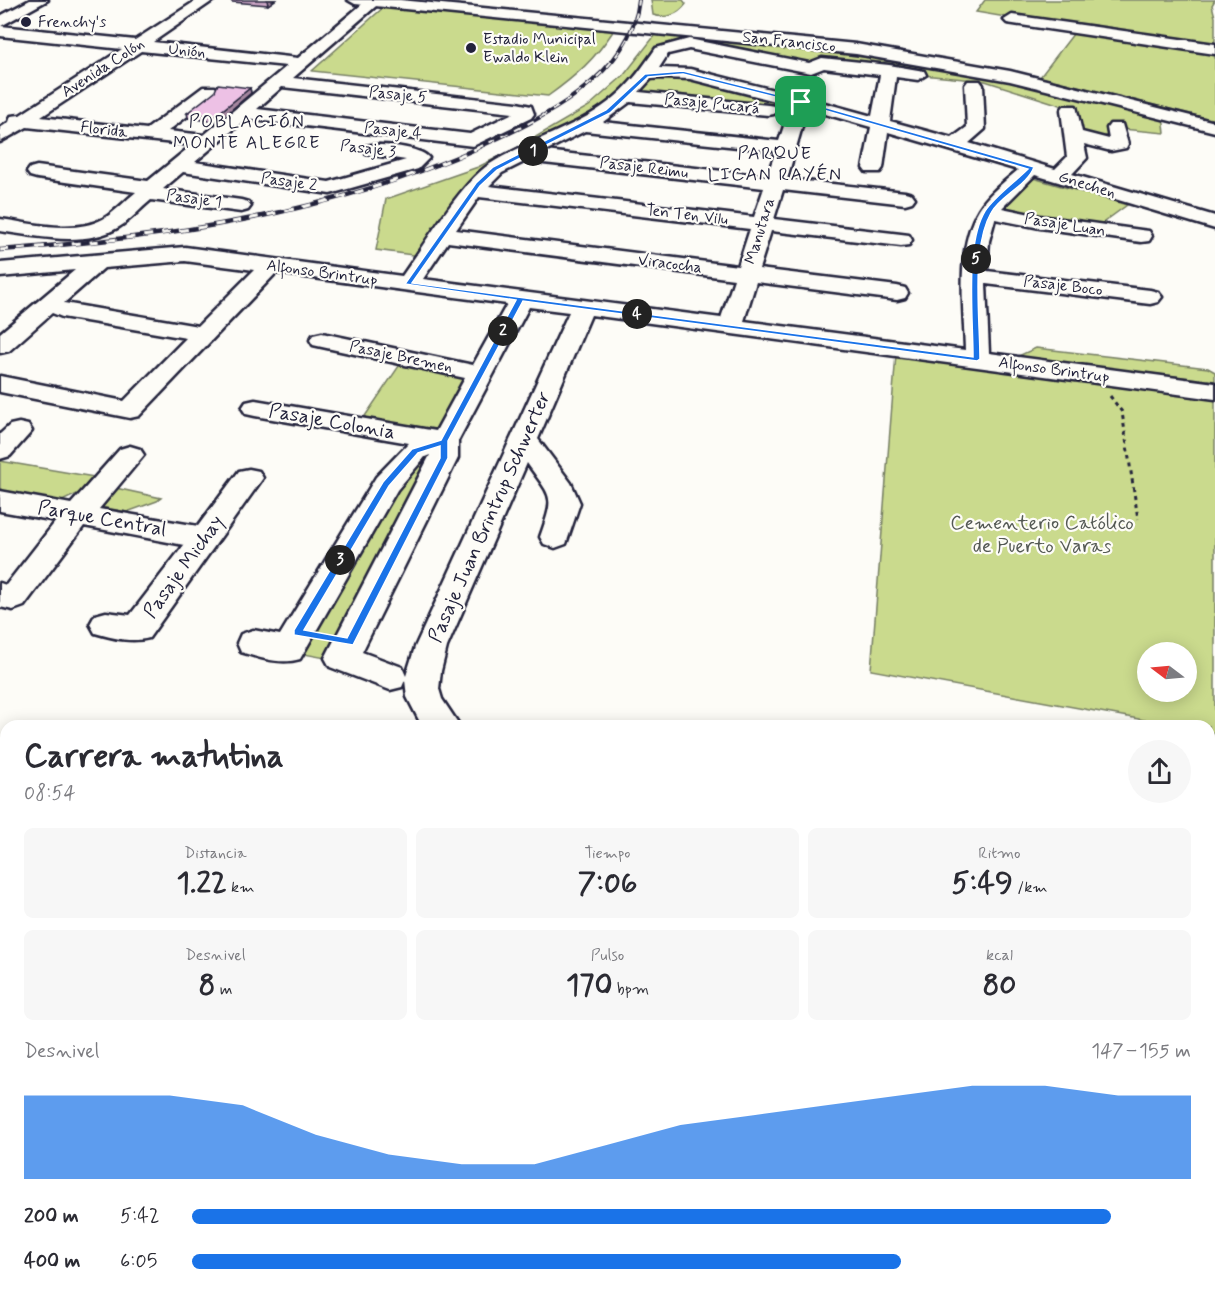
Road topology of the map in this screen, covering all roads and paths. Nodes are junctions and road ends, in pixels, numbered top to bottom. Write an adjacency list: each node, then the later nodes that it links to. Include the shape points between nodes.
1 (41, 0): 8 (street)
2 (178, 0): 5 (street)
3 (355, 0): 4 (street, San Francisco)
4 (375, 1): 6 (street, San Francisco); 12 (street)
5 (204, 2): 10 (street, Avenida Colón)
6 (427, 3): 29 (street, San Francisco, via 919,58 1010,76)
7 (1012, 20): 11 (street)
8 (0, 22)
9 (0, 31): 10 (street, Unión)
10 (138, 45): 12 (street, Unión); 26 (street, Avenida Colón)
11 (1215, 49)
12 (302, 63): 17 (street)
13 (811, 68): 14 (street, via 822,63); 15 (street, via 689,44 663,51); 21 (street, Manutara)
14 (889, 70): 16 (street); 27 (street)
15 (646, 75): 20 (street); 21 (street, Gnechen, via 683,73)
16 (918, 75)
17 (279, 82): 22 (street, Pasaje 5); 24 (street)
18 (975, 85): 36 (street, via 976,129)
19 (209, 92): 32 (street)
20 (626, 96): 21 (street, Pasaje Pucará); 28 (street, via 608,112)
21 (799, 107): 27 (street, Gnechen); 38 (street, Manutara)
22 (517, 108): 24 (street, Pasaje 4, via 525,110 525,114 473,140)
23 (1070, 110): 35 (street)
24 (242, 113): 34 (street)
25 (0, 118): 26 (street, Florida)
26 (24, 120): 32 (street, Florida); 33 (street, Avenida Colón)
27 (881, 123): 36 (street, Gnechen); 42 (street)
28 (583, 125): 38 (street); 40 (street)
29 (1215, 127)
30 (1116, 128): 35 (street, via 1119,144)
31 (245, 133): 34 (street)
32 (151, 135): 34 (street, Florida)
33 (0, 136)
34 (215, 136): 41 (street)
35 (1075, 136): 45 (street, via 1077,158)
36 (955, 145): 43 (street, Gnechen)
37 (350, 147): 39 (street, Pasaje 3)
38 (787, 147): 46 (street, Manutara)
39 (408, 154): 41 (street, Pasaje 2, via 419,158 411,165 330,188)
40 (526, 155): 46 (street, Pasaje Reimu); 48 (street, via 495,169)
41 (179, 166): 47 (street)
42 (873, 168)
43 (1032, 168): 45 (street, Gnechen); 51 (street)
44 (37, 172): 47 (street, Pasaje 1)
45 (1059, 176): 52 (street, Gnechen)
46 (775, 183): 49 (street, Pasaje Reimu); 53 (street, Manutara)
47 (150, 190): 50 (street, Pasaje 1); 54 (street, via 111,224 94,231 70,233)
48 (473, 190): 53 (street, Ten Ten Vilu); 55 (street)
49 (905, 198)
50 (241, 206)
51 (988, 211): 56 (street, Pasaje Luan); 62 (street, via 977,244)
52 (1215, 223)
53 (763, 224): 57 (street, Ten Ten Vilu); 61 (street, Manutara)
54 (0, 225)
55 (443, 235): 61 (street, Viracocha); 63 (street)
56 (1141, 236)
57 (901, 240)
58 (100, 260): 59 (street, Alfonso Brintrup, via 185,255); 60 (street, Alfonso Brintrup); 72 (street)
59 (270, 266): 63 (street, Alfonso Brintrup); 70 (street)
60 (0, 270)
61 (747, 274): 64 (street, Viracocha); 69 (street, Manutara)
62 (976, 276): 65 (street, Pasaje Boco); 73 (street)
63 (408, 284): 66 (street, Alfonso Brintrup)
64 (897, 292)
65 (1150, 297)
66 (521, 299): 67 (street, Alfonso Brintrup); 74 (street)
67 (583, 307): 69 (street, Alfonso Brintrup); 79 (street, Pasaje Juan Brintrup Schwerter)
68 (62, 310): 70 (street)
69 (730, 327): 73 (street, Alfonso Brintrup)
70 (204, 333): 76 (street, via 130,410)
71 (322, 340): 74 (street, Pasaje Bremen)
72 (0, 346)
73 (977, 359): 75 (street, Alfonso Brintrup)
74 (480, 374): 80 (street)
75 (1107, 376): 77 (street, Alfonso Brintrup); 85 (path, via 1111,399 1122,412)
76 (0, 384)
77 (1215, 391)
78 (255, 408): 80 (street, Pasaje Colonia)
79 (524, 440): 87 (street, via 561,490 566,503); 96 (street, Pasaje Juan Brintrup Schwerter, via 431,647 420,680 427,709)
80 (444, 441): 92 (street, via 415,451 386,484); 94 (street, via 444,458)
81 (130, 454): 84 (street)
82 (249, 478): 86 (street, Pasaje Michay)
83 (0, 501): 84 (street, Parque Central)
84 (78, 514): 86 (street, Parque Central); 88 (street)
85 (1138, 519)
86 (205, 537): 91 (street, Pasaje Michay, via 138,629)
87 (555, 537)
88 (36, 568): 89 (street); 90 (street, via 14,598)
89 (0, 572)
90 (0, 595)
91 (106, 624)
92 (292, 641): 93 (street); 94 (street)
93 (252, 643)
94 (346, 650): 95 (street)
95 (390, 677)
96 (437, 720)

